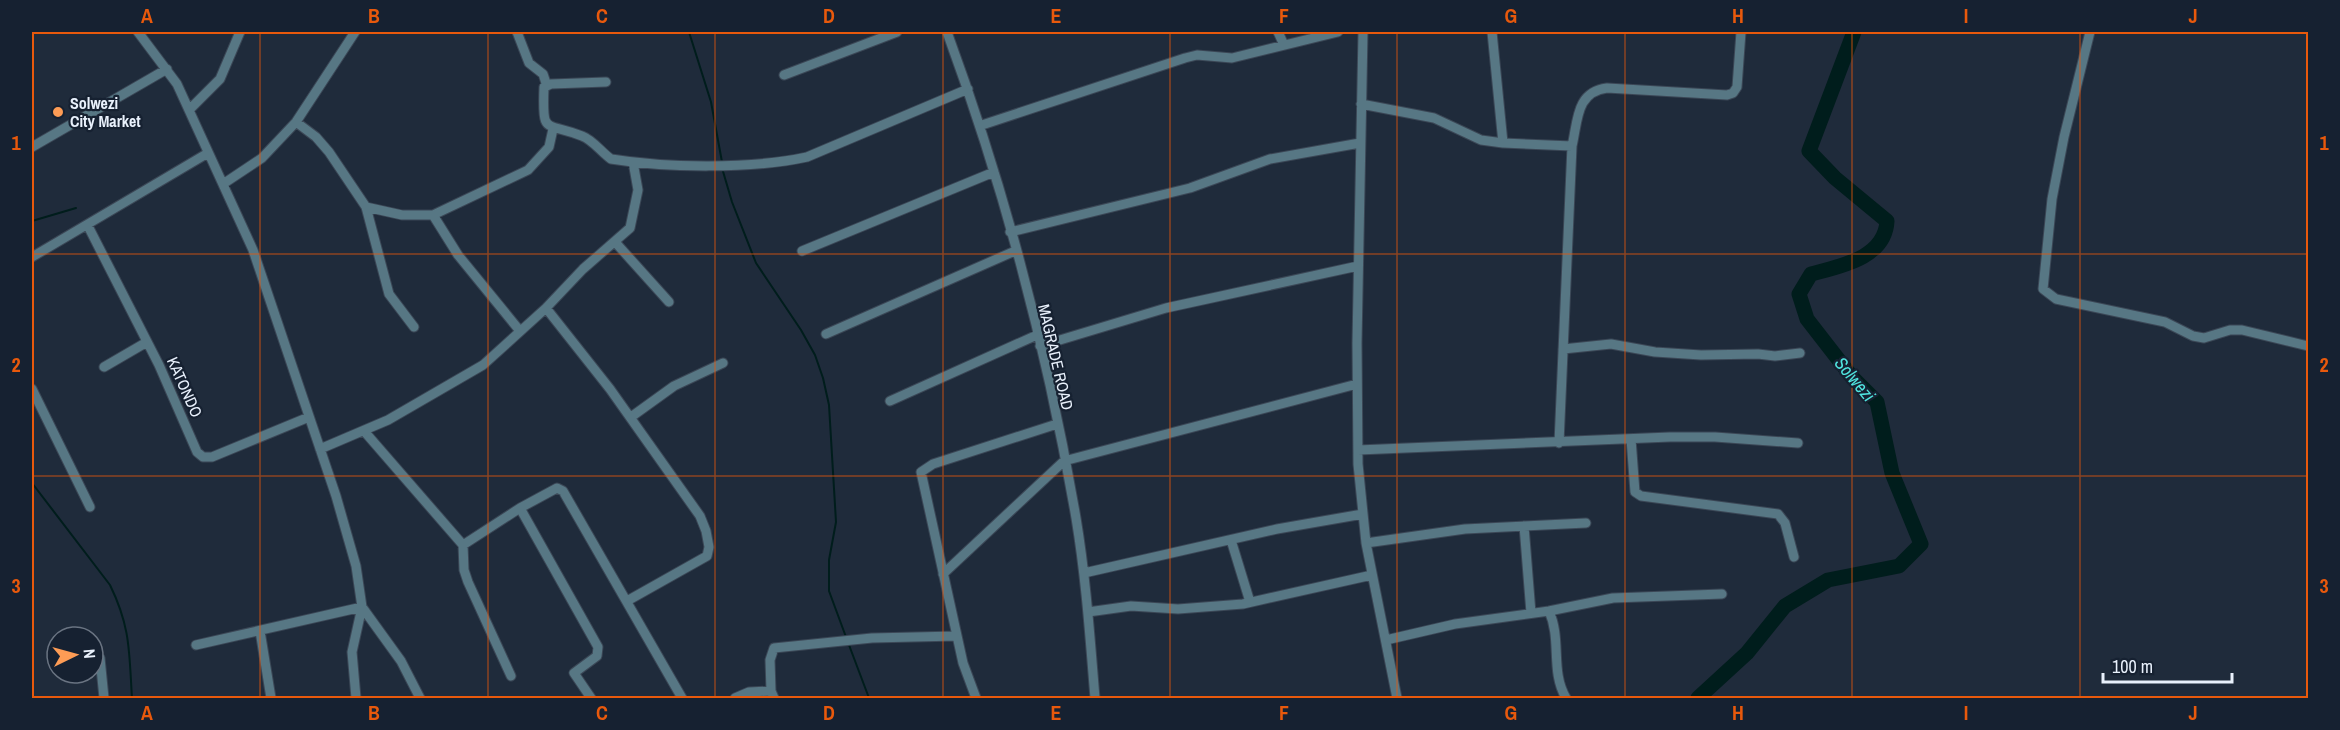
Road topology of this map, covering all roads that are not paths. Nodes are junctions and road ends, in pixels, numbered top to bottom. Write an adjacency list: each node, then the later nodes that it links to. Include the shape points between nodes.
1 (139, 32): 14 (street)
2 (240, 32): 20 (street, via 220,79)
3 (355, 32): 21 (street)
4 (517, 32): 17 (street, via 529,63 543,75)
5 (897, 32): 15 (street)
6 (947, 32): 18 (street, MAGRADE ROAD)
7 (1278, 32): 13 (street)
8 (1338, 32): 13 (street)
9 (1363, 32): 19 (street)
10 (1492, 32): 25 (street)
11 (1738, 32): 26 (street, via 1737,87 1733,93 1594,90 1581,105)
12 (2090, 32): 49 (street, via 2052,200 2043,289 2056,298 2165,322 2193,336 2204,338 2242,330)
13 (1284, 45): 22 (street, via 1232,58 1185,58)
14 (167, 69): 20 (street); 27 (street)
15 (784, 75)
16 (606, 82): 17 (street)
17 (547, 86): 23 (street, via 543,113)
18 (968, 89): 22 (street, MAGRADE ROAD); 29 (street, via 807,157 785,162)
19 (1361, 104): 24 (street); 25 (street, via 1434,118 1481,140)
20 (189, 110): 28 (street)
21 (296, 122): 31 (street, via 262,158); 32 (street, via 329,152)
22 (982, 125): 30 (street, MAGRADE ROAD)
23 (553, 129): 29 (street, via 581,135 610,159); 33 (street, via 549,147 528,170)
24 (1360, 143): 35 (street, via 1270,159 1190,188); 40 (street)
25 (1503, 143): 26 (street)
26 (1572, 146): 50 (street)
27 (32, 147)
28 (208, 153): 31 (street); 34 (street)
29 (633, 162): 36 (street, via 638,190 634,217 630,228)
30 (994, 172): 35 (street, MAGRADE ROAD); 37 (street)
31 (223, 184): 57 (street, via 253,250)
32 (366, 207): 33 (street, via 402,215); 43 (street, via 388,294)
33 (433, 215): 44 (street, via 458,255)
34 (87, 226): 39 (street); 47 (street, KATONDO)
35 (1010, 232): 38 (street, MAGRADE ROAD)
36 (615, 242): 41 (street); 42 (street)
37 (802, 251)
38 (1015, 251): 45 (street); 46 (street, MAGRADE ROAD)
39 (32, 257)
40 (1358, 266): 48 (street, via 1166,308); 54 (street)
41 (669, 302)
42 (546, 308): 44 (street); 58 (street)
43 (414, 327)
44 (520, 331): 60 (street, via 483,365)
45 (826, 334)
46 (1037, 335): 48 (street, MAGRADE ROAD); 56 (street)
47 (147, 342): 53 (street); 57 (street, KATONDO, via 203,458)
48 (1040, 346): 59 (street, MAGRADE ROAD)
49 (2308, 346)
50 (1563, 349): 51 (street, via 1611,344 1701,355); 62 (street)
51 (1800, 353)
52 (723, 363): 58 (street, via 674,386)
53 (104, 367)
54 (1357, 384): 65 (street); 66 (street)
55 (32, 389): 67 (street)
56 (890, 401)
57 (309, 417): 64 (street)
58 (631, 417): 80 (street, via 700,516 709,547 700,562)
59 (1057, 424): 66 (street, MAGRADE ROAD); 77 (street, via 941,461 921,472)
60 (364, 431): 64 (street); 74 (street)
61 (1631, 439): 62 (street); 63 (street, via 1715,437); 75 (street, via 1635,492 1778,514 1785,523)
62 (1559, 443): 65 (street)
63 (1798, 443)
64 (320, 449): 82 (street, via 356,566)
65 (1358, 450): 69 (street)
66 (1064, 461): 76 (street, MAGRADE ROAD); 77 (street)
67 (90, 507)
68 (520, 508): 74 (street); 80 (street, via 550,490 563,491); 95 (street, via 598,647 597,656 574,673)
69 (1363, 514): 72 (street); 73 (street)
70 (1586, 523): 71 (street)
71 (1524, 526): 73 (street, via 1465,529); 85 (street)
72 (1231, 540): 76 (street); 81 (street)
73 (1366, 543): 78 (street)
74 (463, 545): 90 (street, via 468,582)
75 (1794, 557)
76 (1084, 573): 84 (street, MAGRADE ROAD)
77 (944, 574): 87 (street)
78 (1372, 575): 81 (street); 88 (street)
79 (1722, 594): 83 (street, via 1612,598)
80 (627, 601): 96 (street)
81 (1250, 602): 84 (street, via 1178,609 1131,606)
82 (362, 608): 86 (street); 93 (street, via 352,652); 94 (street, via 401,661)
83 (1549, 611): 85 (street); 101 (street, via 1557,635 1561,691)
84 (1088, 612): 99 (street, MAGRADE ROAD)
85 (1531, 613): 88 (street, via 1455,624)
86 (260, 631): 89 (street); 92 (street)
87 (957, 636): 91 (street, via 872,638 774,648 770,660); 98 (street)
88 (1386, 640): 100 (street)
89 (196, 645)
90 (511, 676)
91 (772, 695): 97 (street, via 749,692)
92 (271, 699)
93 (356, 699)
94 (420, 699)
95 (591, 699)
96 (682, 699)
97 (735, 699)
98 (976, 699)
99 (1095, 699)
100 (1397, 699)
101 (1566, 699)

